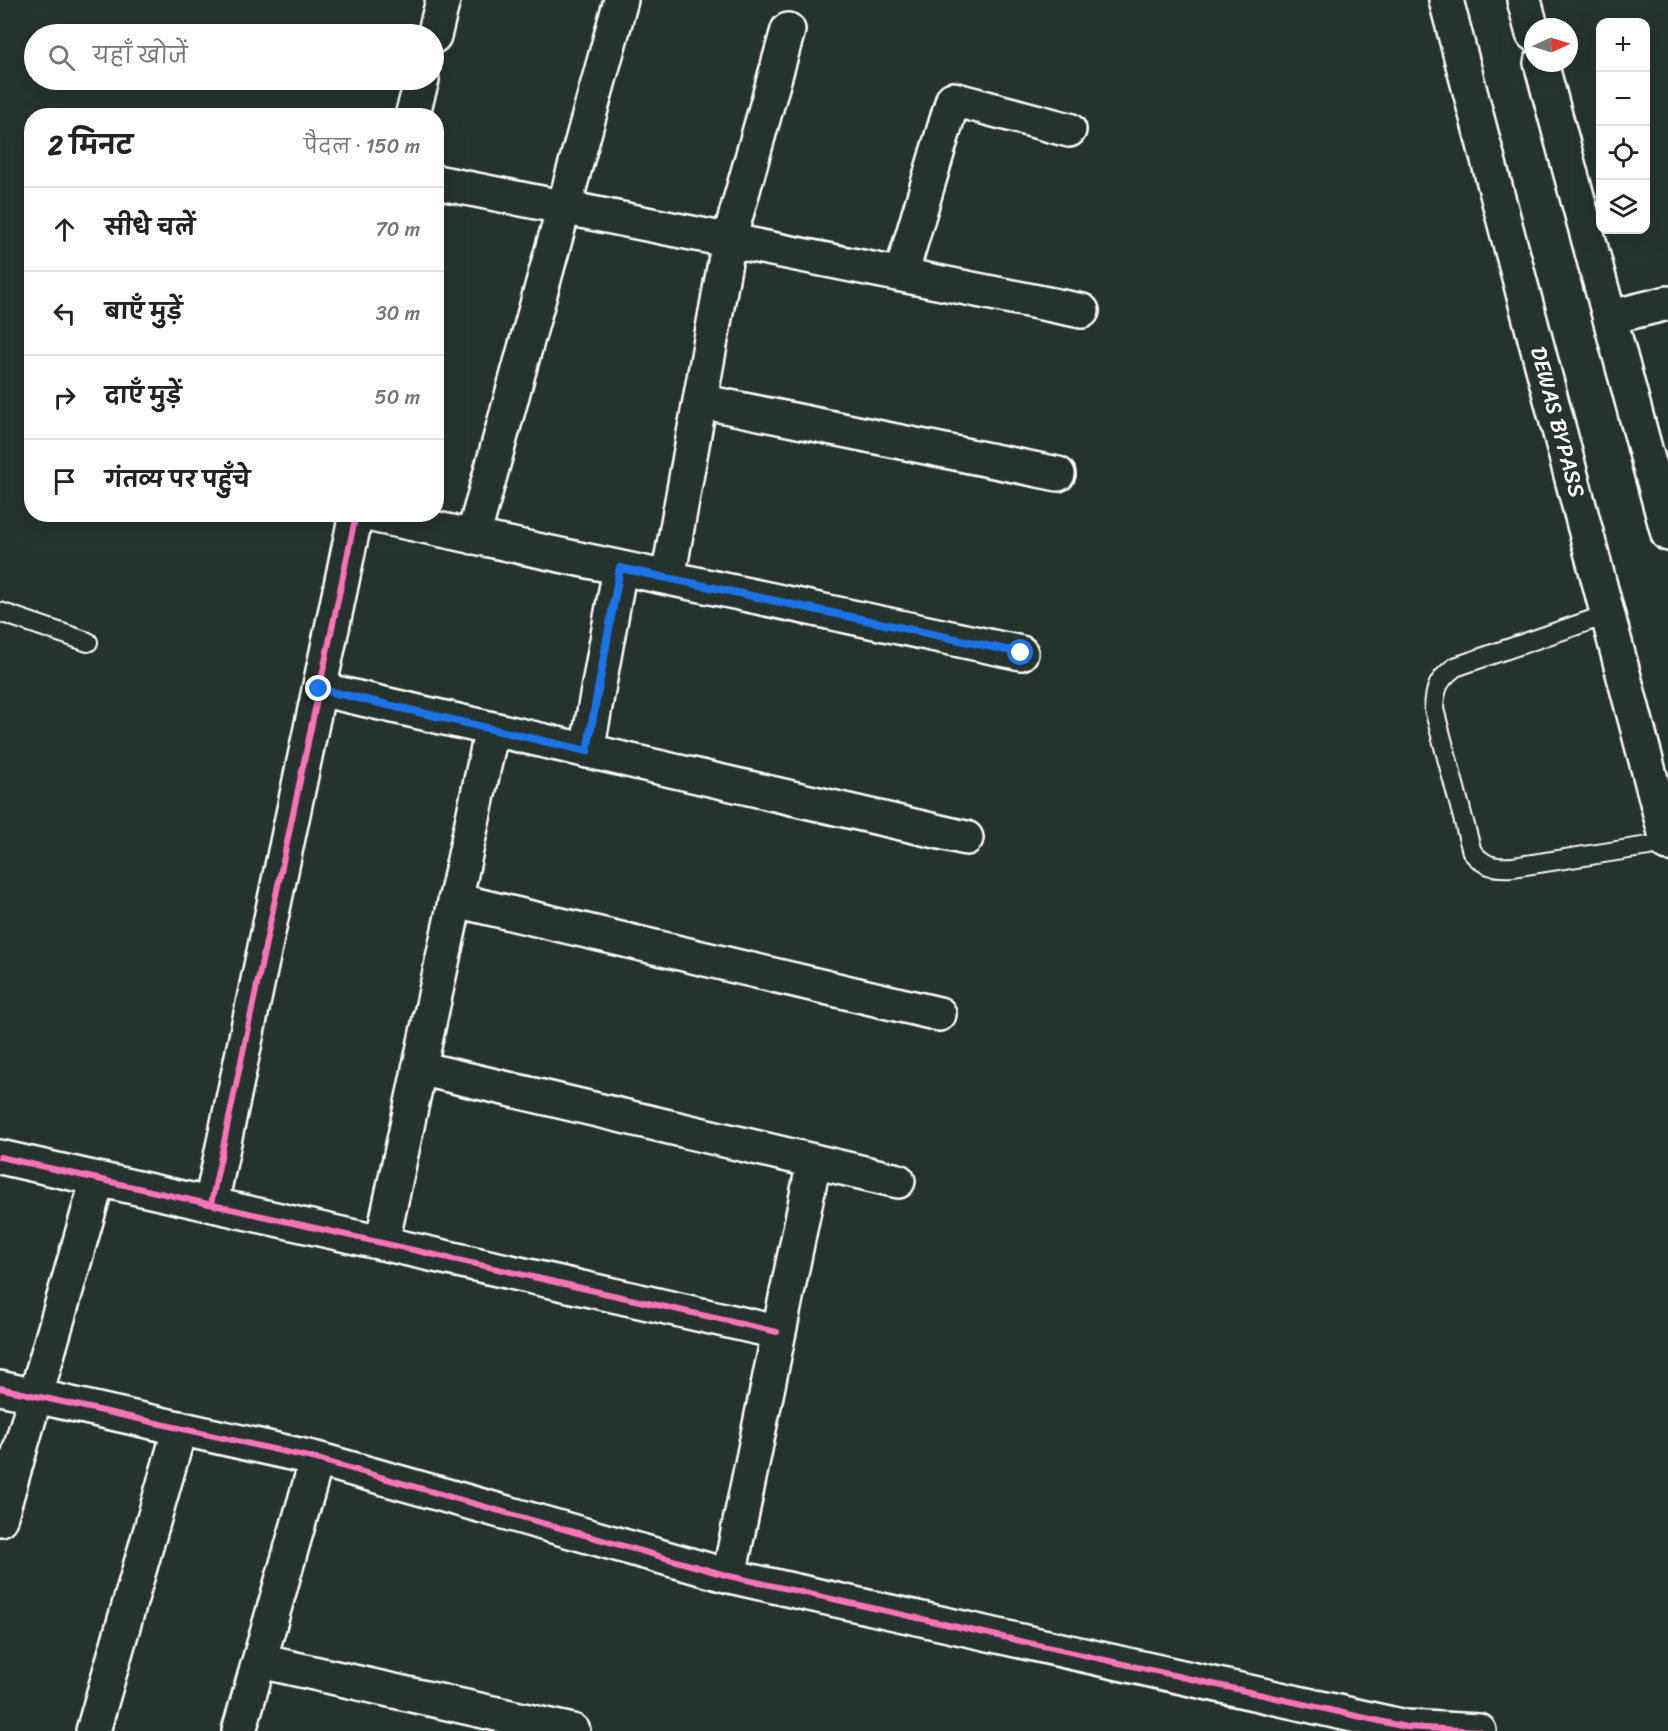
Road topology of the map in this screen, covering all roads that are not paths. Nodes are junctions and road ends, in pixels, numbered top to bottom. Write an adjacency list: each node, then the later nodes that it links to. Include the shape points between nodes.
1 (443, 0): 6 (main road)
2 (621, 0): 13 (main road)
3 (1446, 0): 28 (main road, DEWAS BYPASS)
4 (1524, 0): 5 (main road)
5 (1529, 18)
6 (437, 24)
7 (788, 30): 14 (main road)
8 (1543, 72): 18 (main road)
9 (419, 90): 10 (main road)
10 (414, 108)
11 (1069, 130): 15 (main road, via 953,99)
12 (444, 184): 13 (main road)
13 (564, 207): 14 (main road); 24 (main road)
14 (729, 240): 15 (main road); 19 (main road)
15 (901, 275): 17 (main road)
16 (1668, 303): 18 (main road)
17 (1082, 311)
18 (1611, 317): 23 (main road)
19 (700, 401): 20 (main road); 26 (main road)
20 (1058, 474)
21 (354, 522): 31 (main road)
22 (405, 522): 24 (main road)
23 (1668, 534)
24 (473, 537): 25 (main road)
25 (620, 568): 26 (main road); 33 (main road)
26 (668, 578): 30 (main road)
27 (0, 612): 29 (lane)
28 (1609, 614): 35 (main road, DEWAS BYPASS); 35 (lane, via 1455,667 1440,678 1434,692 1434,709 1472,852 1491,868)
29 (88, 642)
30 (1021, 653)
31 (319, 689): 32 (main road); 43 (main road)
32 (492, 729): 33 (main road); 36 (main road)
33 (587, 751): 34 (main road)
34 (966, 838)
35 (1668, 843)
36 (455, 900): 37 (main road); 38 (main road)
37 (939, 1014)
38 (419, 1068): 40 (main road); 44 (main road)
39 (0, 1157): 41 (main road)
40 (814, 1161): 42 (main road); 45 (main road)
41 (98, 1179): 43 (main road); 47 (main road)
42 (898, 1181)
43 (211, 1204): 44 (main road)
44 (382, 1243): 45 (main road)
45 (777, 1332): 51 (main road)
46 (0, 1388): 47 (main road)
47 (35, 1396): 48 (main road); 50 (main road)
48 (180, 1428): 49 (main road); 53 (main road)
49 (317, 1459): 51 (main road); 52 (main road)
50 (0, 1519)
51 (729, 1576): 56 (main road, via 1406,1727)
52 (260, 1661): 54 (main road); 55 (main road)
53 (93, 1731)
54 (239, 1731)
55 (573, 1731)
56 (1479, 1731)

